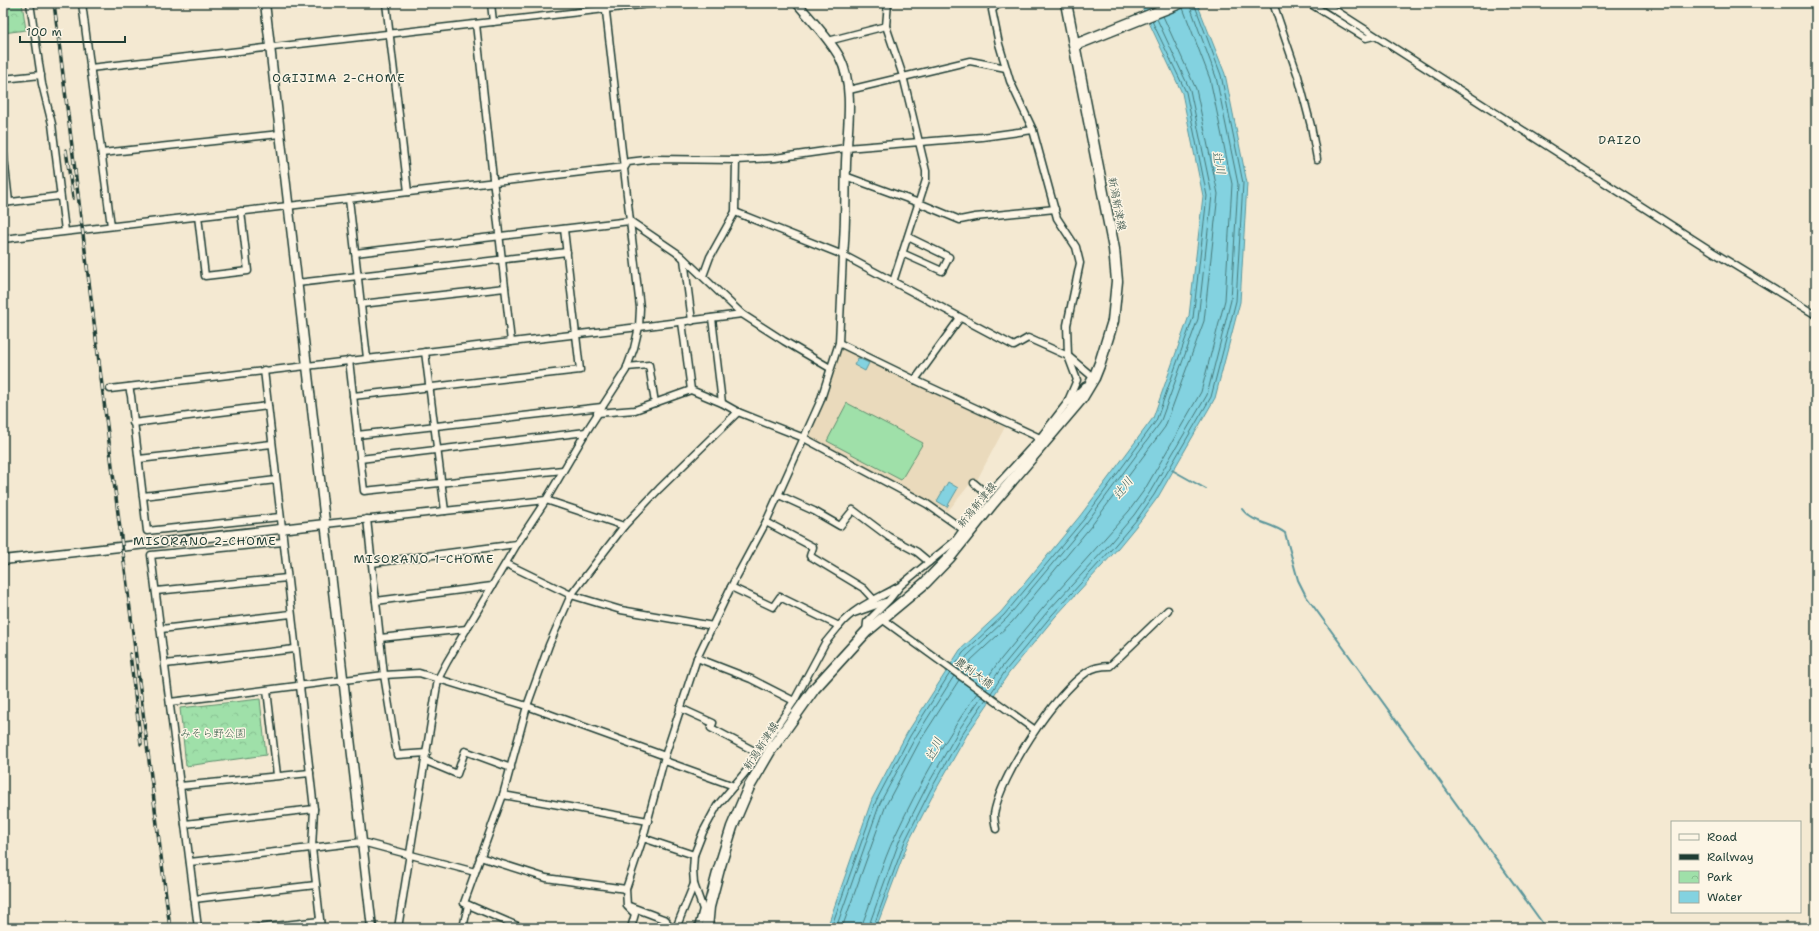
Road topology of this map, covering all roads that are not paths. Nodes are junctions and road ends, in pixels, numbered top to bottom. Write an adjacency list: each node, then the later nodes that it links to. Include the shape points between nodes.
1 (30, 3): 26 (street)
2 (82, 3): 24 (street)
3 (265, 3): 23 (street)
4 (386, 3): 19 (street)
5 (491, 3): 16 (street)
6 (658, 3): 15 (street)
7 (797, 3): 21 (street)
8 (888, 3): 18 (street)
9 (998, 3): 25 (street, via 992,10 998,44)
10 (1066, 3): 22 (main road, 新潟新津線)
11 (1180, 3): 22 (main road)
12 (1273, 3): 37 (street, via 1298,76)
13 (1309, 3): 20 (street, via 1352,31 1366,38)
14 (1324, 3): 20 (street)
15 (606, 6): 16 (street); 39 (street)
16 (493, 22): 17 (street)
17 (476, 24): 19 (street); 41 (street)
18 (886, 26): 21 (street); 27 (street)
19 (390, 34): 23 (street); 42 (street)
20 (1374, 36): 72 (street)
21 (828, 41): 29 (street, via 840,59)
22 (1075, 45): 89 (main road, 新潟新津線, via 1114,249 1117,281 1113,320)
23 (270, 47): 24 (street); 31 (street)
24 (90, 68): 35 (street)
25 (1006, 68): 27 (street, via 970,61); 30 (street)
26 (41, 75): 28 (street); 43 (street, via 52,124)
27 (904, 76): 29 (street); 32 (street)
28 (3, 79)
29 (849, 90): 34 (street)
30 (1033, 130): 32 (street, via 982,138); 48 (street)
31 (280, 134): 35 (street); 47 (street)
32 (919, 142): 34 (street); 46 (street, via 926,180)
33 (3, 148): 36 (street)
34 (846, 148): 38 (street, via 775,158); 40 (street)
35 (102, 153): 53 (street)
36 (4, 158): 45 (street)
37 (1317, 159)
38 (736, 160): 39 (street, via 654,160 628,162); 50 (street)
39 (625, 167): 41 (street); 52 (street)
40 (845, 176): 46 (street); 62 (street, via 846,219)
41 (492, 182): 42 (street); 56 (street)
42 (408, 192): 44 (street)
43 (60, 196): 45 (street); 55 (street)
44 (349, 199): 47 (street); 60 (street)
45 (6, 203)
46 (919, 203): 48 (street, via 960,220); 57 (street)
47 (288, 206): 49 (street); 68 (street)
48 (1055, 209): 82 (street, via 1076,247 1080,263 1066,325)
49 (241, 211): 51 (street); 51 (street, via 248,271 205,276)
50 (735, 212): 62 (street); 66 (street, via 710,257)
51 (198, 216): 53 (street)
52 (630, 221): 54 (street); 63 (street); 77 (street, via 640,308)
53 (111, 226): 55 (street)
54 (564, 229): 56 (street); 59 (street)
55 (65, 231): 58 (street)
56 (499, 236): 60 (street); 64 (street)
57 (908, 237): 61 (street); 61 (street, via 949,257 942,271)
58 (3, 239)
59 (567, 252): 64 (street); 78 (street)
60 (355, 253): 65 (street)
61 (902, 253): 67 (street)
62 (843, 254): 67 (street); 80 (street)
63 (684, 259): 66 (street); 75 (street)
64 (501, 260): 65 (street); 69 (street)
65 (357, 276): 68 (street); 70 (street)
66 (703, 276): 71 (street)
67 (893, 282): 74 (street)
68 (297, 283): 85 (street)
69 (504, 288): 70 (street); 79 (street)
70 (361, 304): 83 (street)
71 (742, 314): 73 (street); 87 (street)
72 (1816, 315)
73 (712, 318): 75 (street); 96 (street)
74 (960, 318): 82 (street, via 1014,346 1028,338); 90 (street)
75 (692, 321): 76 (street)
76 (682, 322): 77 (street); 94 (street)
77 (639, 327): 78 (street); 86 (street)
78 (576, 335): 79 (street); 92 (street, via 580,370)
79 (511, 342): 81 (street)
80 (838, 343): 87 (street); 90 (street)
81 (425, 352): 83 (street); 92 (street)
82 (1068, 356): 89 (street); 98 (street, via 1077,380)
83 (367, 358): 84 (street)
84 (349, 360): 85 (street); 95 (street)
85 (307, 365): 88 (street); 125 (street)
86 (627, 367): 97 (street, via 649,365); 100 (street)
87 (830, 368): 107 (street, via 820,402)
88 (264, 370): 91 (street); 99 (street)
89 (1094, 378): 98 (street); 119 (main road, 新潟新津線, via 1072,412)
90 (915, 380): 108 (street)
91 (129, 387): 93 (street); 103 (street)
92 (430, 388): 95 (street); 104 (street)
93 (110, 389)
94 (691, 390): 96 (street); 97 (street)
95 (353, 396): 106 (street)
96 (722, 402): 101 (street)
97 (655, 403): 102 (street, via 635,410)
98 (1067, 404): 108 (street)
99 (268, 406): 103 (street); 109 (street)
100 (602, 407): 102 (street); 104 (street)
101 (738, 412): 107 (street); 126 (street)
102 (597, 413): 105 (street)
103 (133, 423): 111 (street)
104 (434, 426): 106 (street); 110 (street)
105 (586, 432): 110 (street); 113 (street)
106 (357, 435): 112 (street)
107 (804, 438): 117 (street); 128 (street, via 927,504)
108 (1040, 438): 119 (street)
109 (272, 444): 111 (street); 114 (street)
110 (437, 449): 112 (street); 116 (street)
111 (138, 459): 118 (street)
112 (360, 459): 116 (street, via 364,491)
113 (563, 470): 116 (street); 120 (street)
114 (276, 480): 118 (street); 122 (street)
115 (974, 483): 119 (street)
116 (441, 484): 121 (street)
117 (779, 495): 124 (street); 134 (street, via 840,526 853,510)
118 (143, 496): 122 (street, via 147,531)
119 (991, 499): 128 (street); 132 (main road, 新潟新津線)
120 (546, 500): 121 (street); 126 (street); 131 (street)
121 (444, 511): 123 (street)
122 (280, 517): 127 (street)
123 (367, 520): 125 (street); 135 (street)
124 (766, 522): 140 (street); 143 (street, via 814,547 810,556 863,588)
125 (325, 524): 127 (street); 161 (street)
126 (624, 526): 142 (street)
127 (282, 528): 130 (street); 133 (street)
128 (964, 530): 129 (street)
129 (955, 541): 132 (street); 134 (street)
130 (283, 542): 137 (street); 141 (street, via 152,555)
131 (517, 544): 135 (street); 136 (street)
132 (950, 557): 149 (main road, 新潟新津線, via 926,582)
133 (3, 560)
134 (929, 562): 138 (street)
135 (372, 563): 145 (street)
136 (506, 564): 139 (street); 142 (street)
137 (287, 578): 141 (street); 147 (street)
138 (901, 585): 143 (street); 144 (street)
139 (492, 586): 145 (street); 153 (street)
140 (731, 587): 150 (street); 151 (street, via 773,607 780,597)
141 (156, 592): 152 (street)
142 (571, 595): 150 (street, via 621,610); 166 (street, via 549,645)
143 (874, 600): 148 (street)
144 (889, 600): 148 (street); 154 (street, via 867,622)
145 (376, 601): 155 (street)
146 (1168, 610): 168 (street, via 1110,666 1099,666 1087,672 1060,698)
147 (291, 614): 152 (street); 156 (street)
148 (847, 616): 151 (street)
149 (882, 619): 154 (main road, 新潟新津線); 168 (street, 農利大橋)
150 (713, 626): 157 (street)
151 (839, 626): 164 (street, via 825,643)
152 (161, 629): 158 (street)
153 (467, 629): 155 (street); 160 (street)
154 (866, 632): 209 (main road, 新潟新津線, via 814,689 770,751 750,787 732,827)
155 (380, 638): 159 (street)
156 (296, 649): 158 (street); 162 (street)
157 (697, 658): 164 (street, via 751,679); 167 (street)
158 (165, 664): 165 (street)
159 (384, 675): 160 (street, via 418,673); 161 (street); 170 (street, via 397,755)
160 (438, 679): 166 (street); 170 (street)
161 (343, 680): 162 (street); 184 (street)
162 (300, 686): 163 (street); 174 (street)
163 (267, 690): 165 (street); 175 (street)
164 (794, 701): 169 (street)
165 (170, 702): 176 (street)
166 (527, 706): 171 (street); 173 (street)
167 (680, 708): 169 (street, via 713,723 711,728); 171 (street)
168 (1035, 730): 182 (street, via 1012,768 999,798 994,815)
169 (758, 753): 177 (street)
170 (427, 754): 172 (street)
171 (665, 758): 177 (street); 180 (street)
172 (426, 761): 173 (street, via 457,774 465,751); 186 (street)
173 (511, 768): 178 (street)
174 (310, 773): 175 (street); 179 (street)
175 (278, 775): 176 (street)
176 (180, 786): 181 (street)
177 (734, 786): 187 (street, via 717,806)
178 (503, 795): 180 (street); 188 (street)
179 (314, 809): 181 (street); 185 (street)
180 (648, 821): 183 (street)
181 (185, 824): 189 (street)
182 (996, 829)
183 (643, 838): 187 (street); 193 (street)
184 (362, 842): 185 (street); 186 (street); 202 (street)
185 (312, 848): 189 (street); 192 (street)
186 (411, 855): 190 (street); 203 (street)
187 (694, 855): 191 (street)
188 (480, 857): 190 (street); 193 (street, via 546,878)
189 (190, 862): 194 (street)
190 (475, 872): 195 (street, via 464,903)
191 (694, 884): 197 (street); 208 (street)
192 (316, 885): 194 (street); 198 (street)
193 (626, 889): 196 (street)
194 (194, 899): 199 (street)
195 (468, 905): 204 (street); 205 (street)
196 (627, 906): 206 (street, via 636,914); 207 (street, via 666,920)
197 (704, 908): 209 (street); 209 (street)
198 (320, 921): 200 (street); 201 (street)
199 (198, 928)
200 (257, 928)
201 (321, 928)
202 (372, 928)
203 (398, 928)
204 (463, 928)
205 (522, 928)
206 (631, 928)
207 (669, 928)
208 (676, 928)
209 (704, 928)

